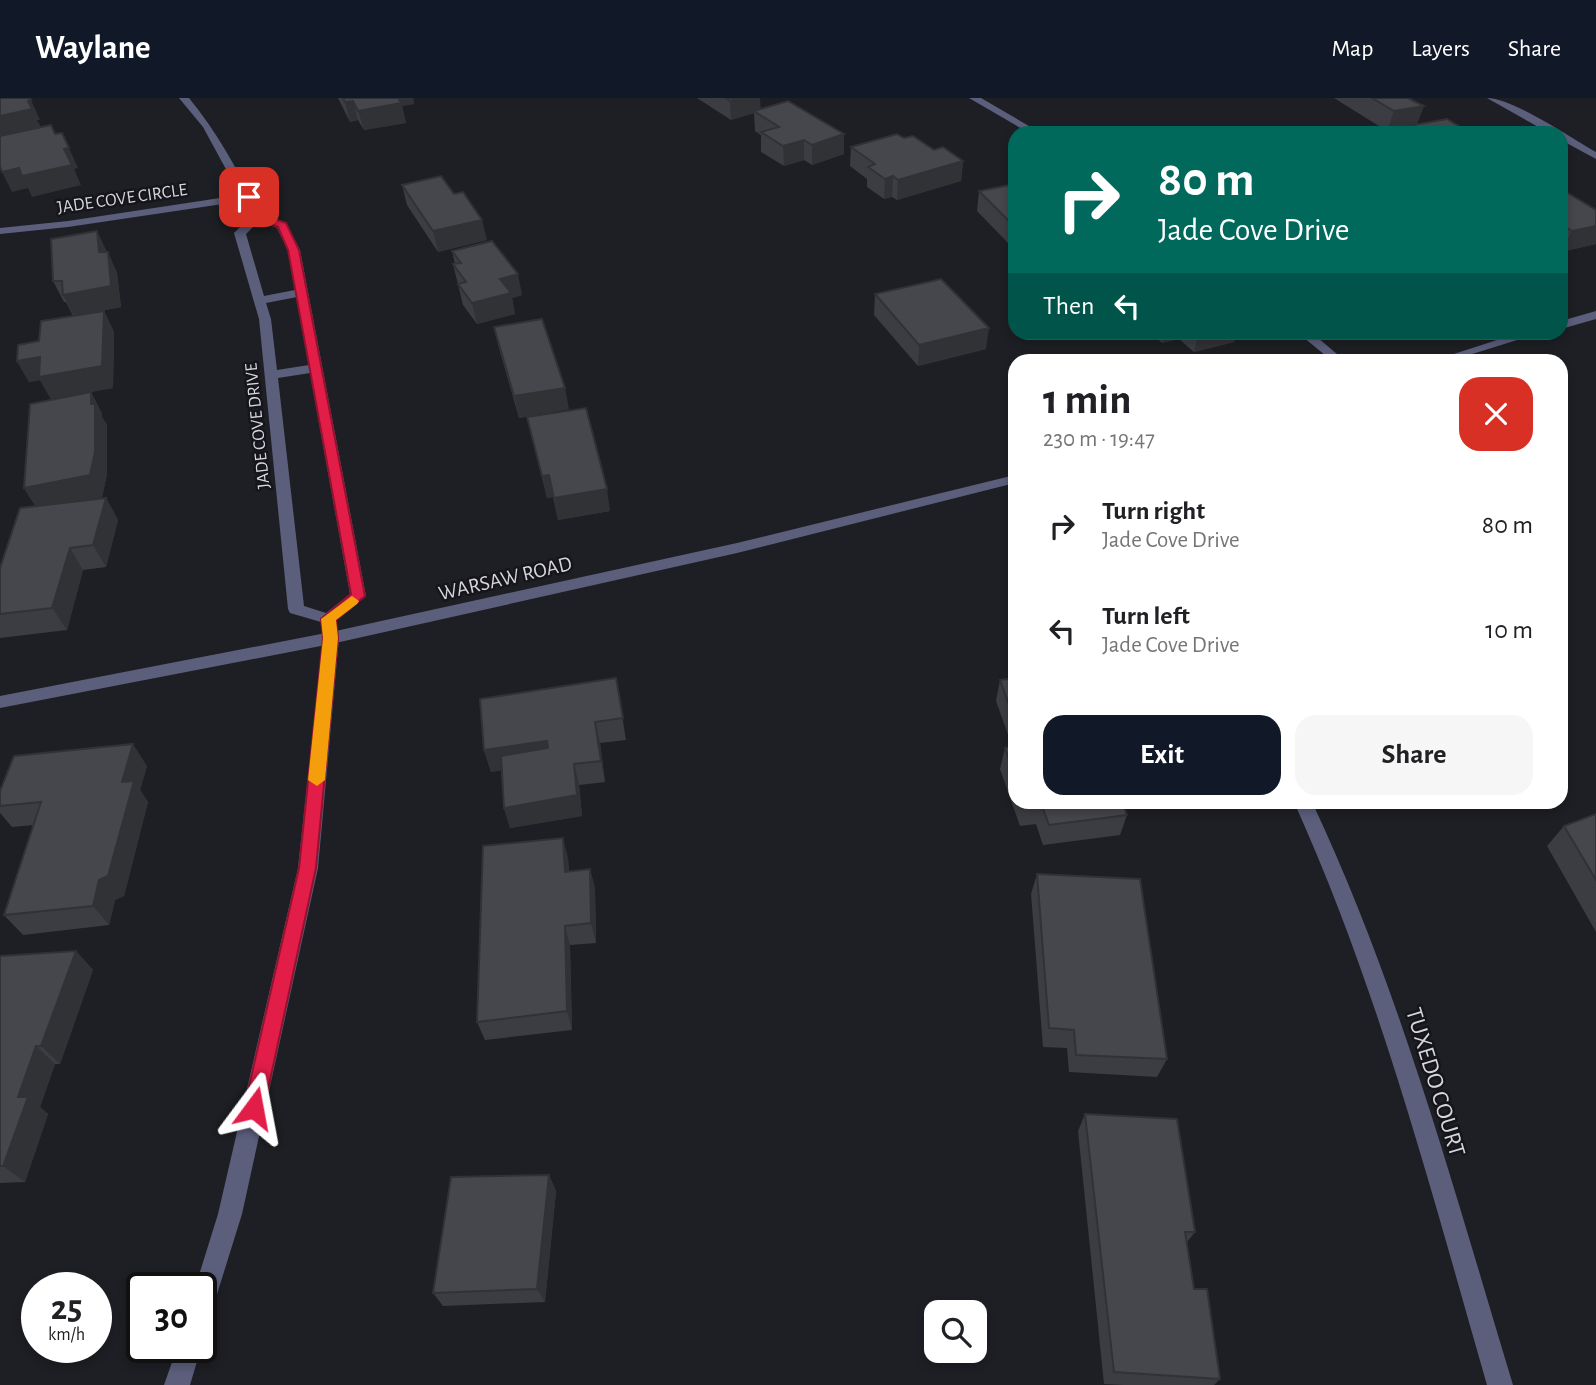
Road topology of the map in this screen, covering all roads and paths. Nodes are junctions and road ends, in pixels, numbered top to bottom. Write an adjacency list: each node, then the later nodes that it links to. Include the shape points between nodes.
1 (184, 98): 10 (street, via 207,126)
2 (974, 98): 4 (street)
3 (1492, 98): 5 (street)
4 (1024, 126)
5 (1543, 126)
6 (1568, 140): 7 (street)
7 (1576, 144): 8 (street); 9 (street)
8 (1596, 151)
9 (1596, 156)
10 (249, 197): 11 (street); 12 (street, JADE COVE CIRCLE)
11 (257, 216): 13 (street, via 282,226 294,250); 14 (street, JADE COVE DRIVE, via 240,233)
12 (0, 231)
13 (302, 293): 14 (street); 21 (street)
14 (260, 300): 22 (street, JADE COVE DRIVE)
15 (1596, 315): 16 (street)
16 (1568, 323)
17 (1313, 340): 19 (street)
18 (1510, 340): 20 (street)
19 (1330, 354)
20 (1462, 354)
21 (316, 368): 22 (street); 24 (street, via 358,596)
22 (271, 375): 24 (street, JADE COVE DRIVE, via 296,609)
23 (1008, 481): 24 (street, WARSAW ROAD, via 737,548)
24 (329, 628): 25 (street, WARSAW ROAD); 27 (street, via 308,868 230,1214)
25 (0, 702)
26 (1306, 809): 30 (street, TUXEDO COURT, via 1332,861 1394,1030)
27 (212, 1272)
28 (184, 1363): 29 (street)
29 (177, 1385)
30 (1500, 1385)

